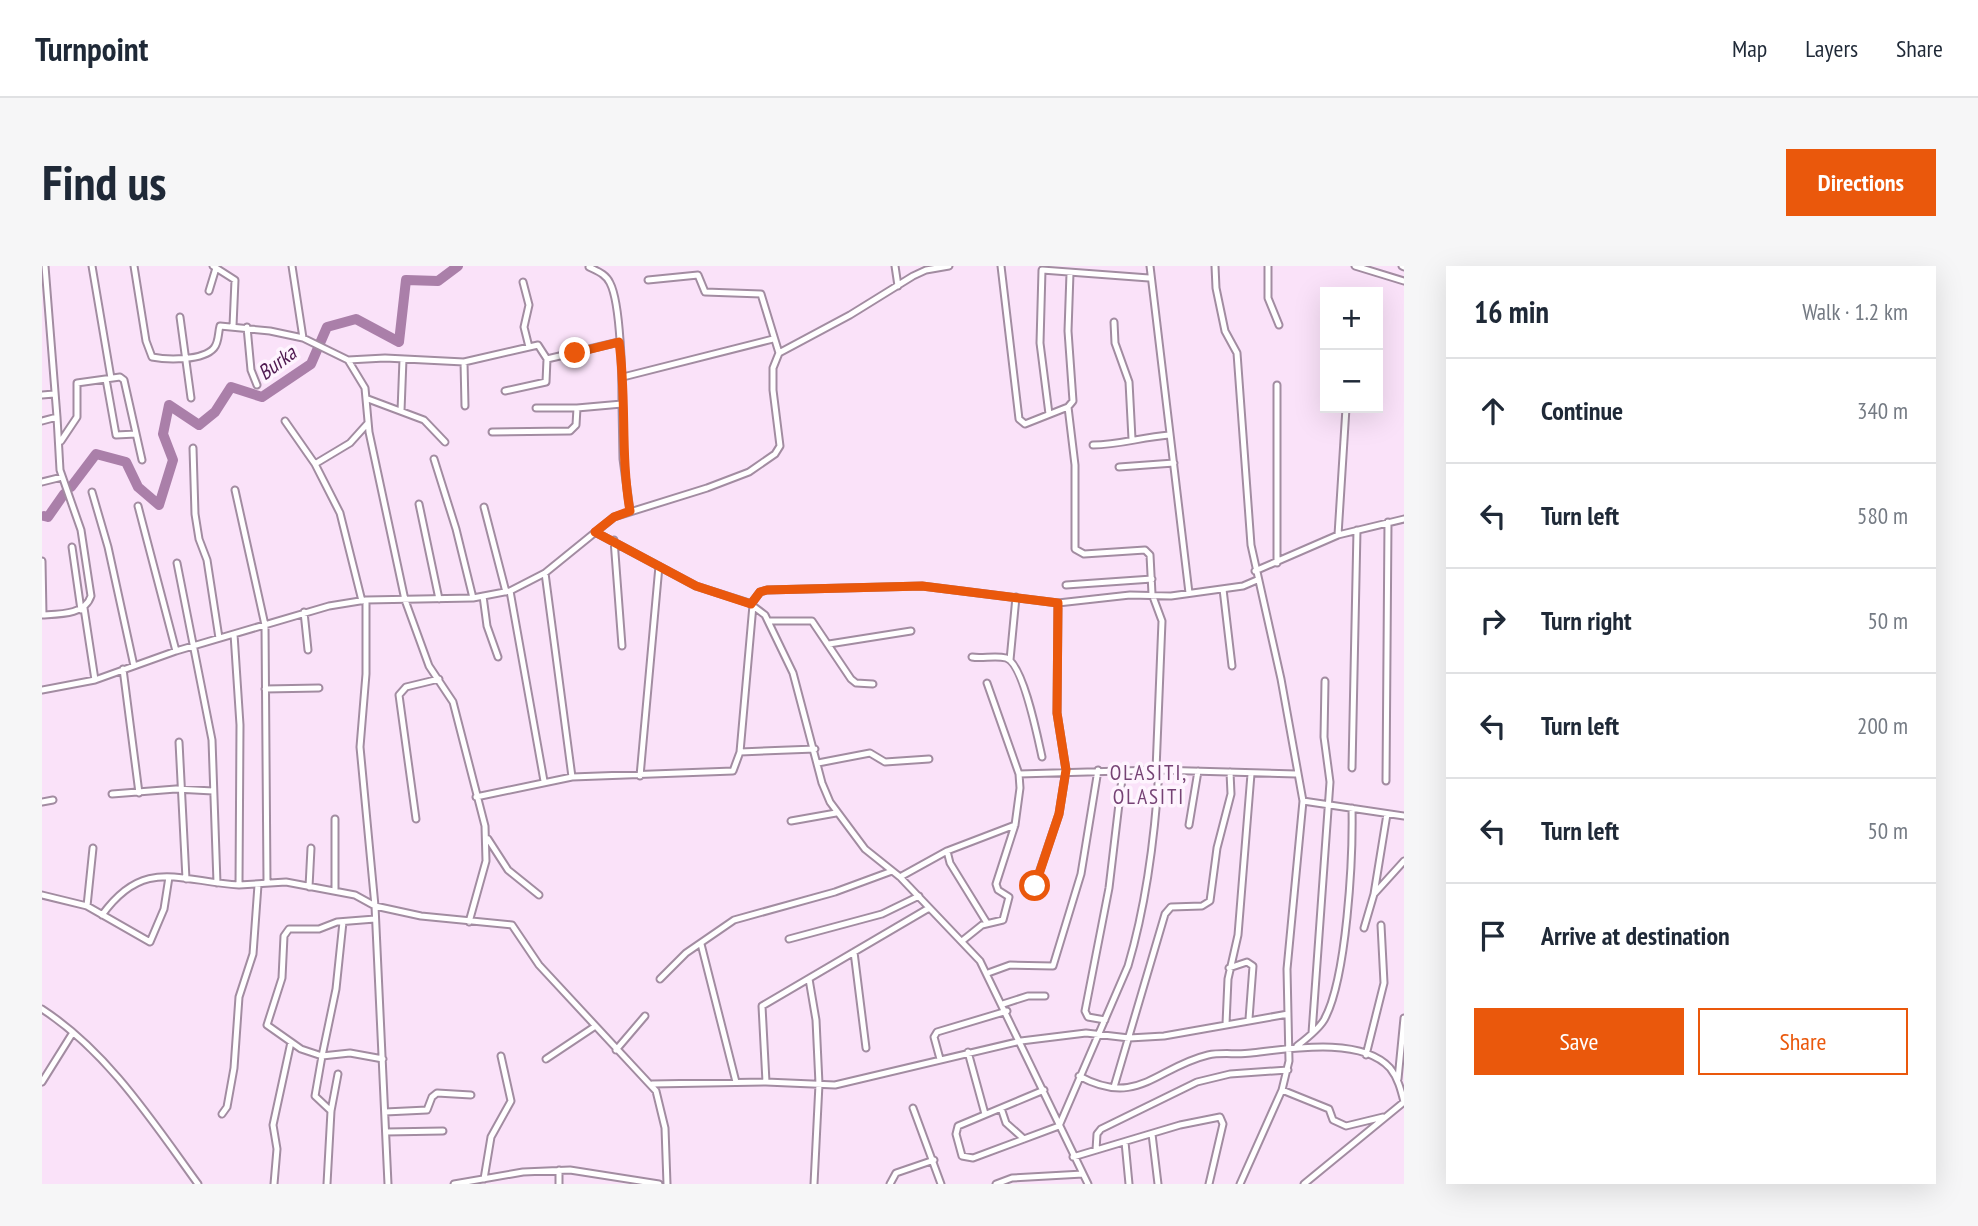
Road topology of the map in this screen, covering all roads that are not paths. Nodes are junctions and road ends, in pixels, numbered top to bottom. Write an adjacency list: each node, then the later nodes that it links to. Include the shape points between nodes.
1 (45, 266): 39 (street)
2 (92, 266): 41 (street)
3 (134, 266): 33 (street, via 150,356)
4 (292, 266): 28 (street)
5 (895, 266): 21 (street)
6 (949, 266): 21 (street, via 926,270)
7 (1001, 266): 56 (street, via 1019,419 1025,424)
8 (1113, 266): 16 (street)
9 (1150, 266): 17 (street)
10 (1214, 266): 93 (street, via 1225,331 1237,353)
11 (1268, 266): 25 (street, via 1268,298)
12 (1355, 266): 19 (street)
13 (217, 267): 22 (street); 26 (street, via 236,284)
14 (589, 267): 30 (street, via 601,272 611,285)
15 (1070, 273): 16 (street); 51 (street, via 1073,398); 56 (street, via 1046,268 1040,274 1040,343)
16 (1112, 276): 17 (street)
17 (1149, 278): 63 (street)
18 (648, 280): 29 (street, via 698,275 705,292 761,295)
19 (1404, 281)
20 (523, 282): 31 (street, via 529,305 524,327)
21 (898, 286): 32 (street)
22 (209, 291)
23 (180, 317): 33 (street)
24 (1114, 322): 64 (street, via 1115,343 1130,390)
25 (1279, 325)
26 (233, 326): 27 (street); 33 (street, via 220,326 212,350)
27 (247, 327): 28 (street); 42 (street, via 249,361)
28 (303, 338): 34 (street)
29 (773, 339): 32 (street); 40 (street)
30 (619, 342): 36 (street); 40 (street)
31 (529, 347): 36 (street, via 541,346); 37 (street)
32 (779, 353): 81 (street, via 774,368 780,434 775,454 749,472)
33 (188, 357): 47 (street)
34 (348, 359): 35 (street); 48 (street)
35 (403, 359): 37 (street); 54 (street)
36 (547, 359): 44 (street, via 546,383)
37 (464, 362): 50 (street)
38 (42, 363): 39 (street)
39 (52, 363): 45 (street)
40 (622, 377): 49 (street)
41 (108, 379): 62 (street, via 124,380); 62 (street, via 116,435); 65 (street, via 78,383 78,416)
42 (257, 385)
43 (1278, 386): 91 (street)
44 (505, 391)
45 (54, 394): 46 (street); 57 (street)
46 (42, 395)
47 (191, 398)
48 (368, 399): 54 (street); 60 (street)
49 (622, 404): 53 (street); 81 (street, via 622,459)
50 (465, 406)
51 (1068, 407): 56 (street); 95 (street, via 1075,465 1074,549 1084,554 1145,550 1150,555)
52 (536, 408): 53 (street)
53 (577, 408): 61 (street, via 576,425 570,431)
54 (401, 411): 66 (street, via 430,424)
55 (1346, 413): 86 (street)
56 (1049, 414)
57 (57, 416): 58 (street); 65 (street)
58 (42, 421)
59 (285, 421): 72 (street)
60 (368, 423): 72 (street, via 350,443); 106 (street)
61 (492, 432)
62 (136, 434): 70 (street)
63 (1169, 435): 64 (street); 71 (street)
64 (1132, 439): 67 (street)
65 (60, 442): 74 (street)
66 (445, 442)
67 (1093, 445)
68 (193, 448): 117 (street, via 195,514)
69 (434, 458): 104 (street)
70 (142, 460)
71 (1174, 463): 73 (street); 100 (street)
72 (315, 464): 107 (street, via 340,513)
73 (1119, 467)
74 (62, 477): 75 (street); 110 (street, via 86,558 90,596)
75 (42, 482)
76 (235, 490): 114 (street)
77 (92, 492): 126 (street)
78 (419, 504): 105 (street)
79 (138, 506): 122 (street)
80 (484, 507): 99 (street)
81 (630, 511): 85 (street)
82 (1404, 519): 83 (street)
83 (1388, 522): 84 (street); 156 (street)
84 (1357, 530): 86 (street); 143 (street)
85 (595, 532): 87 (street); 94 (street)
86 (1338, 535): 91 (street)
87 (614, 540): 92 (street); 120 (street)
88 (72, 547): 110 (street)
89 (42, 561): 112 (street)
90 (177, 563): 119 (street)
91 (1277, 563): 93 (street)
92 (659, 566): 109 (street, via 704,590); 153 (street)
93 (1255, 571): 96 (street)
94 (545, 573): 99 (street); 154 (street)
95 (1152, 579): 97 (street); 101 (street)
96 (1257, 580): 98 (street); 152 (street)
97 (1066, 585)
98 (1223, 589): 100 (street); 127 (street)
99 (508, 591): 102 (street); 155 (street)
100 (1188, 593): 101 (street)
101 (1153, 594): 108 (street); 147 (street, via 1162,621)
102 (483, 596): 104 (street); 123 (street)
103 (1016, 597): 108 (street); 109 (street, via 932,586 767,590 760,592); 125 (street)
104 (472, 598): 105 (street)
105 (439, 599): 106 (street)
106 (405, 600): 107 (street); 129 (street, via 429,666)
107 (364, 601): 111 (street); 196 (street, via 366,674 360,747)
108 (1058, 603): 145 (street, via 1057,713)
109 (752, 605): 113 (street); 139 (street)
110 (83, 609): 112 (street); 130 (street)
111 (304, 612): 114 (street); 121 (street)
112 (43, 615)
113 (769, 621): 118 (street, via 812,621); 138 (street, via 793,673)
114 (265, 625): 116 (street); 135 (street)
115 (911, 631): 118 (street)
116 (234, 634): 117 (street); 186 (street, via 240,726)
117 (219, 638): 119 (street)
118 (829, 644): 133 (street, via 853,682)
119 (193, 646): 122 (street); 158 (street, via 212,740)
120 (622, 646)
121 (308, 650)
122 (176, 651): 126 (street)
123 (498, 656)
124 (972, 657): 125 (street)
125 (1010, 660): 140 (street, via 1024,690)
126 (134, 666): 128 (street)
127 (1232, 666)
128 (123, 669): 130 (street); 159 (street)
129 (439, 679): 161 (street, via 456,710); 170 (street, via 406,687 399,695)
130 (95, 680): 136 (street)
131 (1325, 681): 165 (street)
132 (986, 682): 150 (street)
133 (873, 684)
134 (319, 688): 135 (street)
135 (265, 689): 184 (street)
136 (42, 690)
137 (179, 743): 157 (street)
138 (815, 749): 139 (street); 142 (street)
139 (740, 752): 153 (street, via 737,766 730,772)
140 (1042, 757)
141 (929, 759): 142 (street, via 885,762 870,753)
142 (818, 763): 167 (street)
143 (1352, 768)
144 (1098, 769): 145 (street); 146 (street); 210 (street, via 1072,914 1053,966 1010,965)
145 (1066, 770): 150 (street); 188 (street, via 1059,814)
146 (1123, 770): 147 (street); 221 (street, via 1109,888 1084,1011 1088,1017)
147 (1157, 770): 148 (street); 221 (street, via 1153,843 1139,926)
148 (1198, 771): 149 (street); 174 (street)
149 (1230, 772): 151 (street); 227 (street, via 1229,804 1210,901 1167,910)
150 (1019, 774): 173 (street)
151 (1251, 774): 152 (street); 209 (street, via 1238,935)
152 (1297, 774): 163 (street)
153 (640, 776): 154 (street)
154 (572, 777): 155 (street)
155 (544, 781): 161 (street)
156 (1386, 781)
157 (183, 789): 158 (street); 159 (street); 183 (street)
158 (213, 791): 185 (street)
159 (139, 793): 160 (street)
160 (112, 794)
161 (476, 797): 175 (street)
162 (53, 800): 164 (street)
163 (1303, 801): 165 (street); 217 (street, via 1288,954)
164 (42, 802)
165 (1330, 803): 166 (street); 224 (street)
166 (1352, 808): 168 (street); 224 (street, via 1353,860 1336,983 1325,1018)
167 (836, 813): 172 (street); 180 (street, via 865,849)
168 (1387, 814): 169 (street); 191 (street)
169 (1404, 816)
170 (416, 818)
171 (335, 819): 190 (street)
172 (791, 821)
173 (1015, 825): 178 (street); 202 (street, via 996,884 1009,897 1004,916)
174 (1189, 825)
175 (486, 836): 193 (street, via 508,870); 201 (street, via 483,872)
176 (93, 848): 195 (street)
177 (310, 848): 189 (street)
178 (947, 851): 182 (street); 202 (street)
179 (1404, 861): 191 (street)
180 (892, 871): 182 (street); 207 (street, via 734,920)
181 (169, 877): 183 (street); 198 (street, via 143,878 118,894); 198 (street, via 164,909 150,942)
182 (900, 877): 194 (street)
183 (186, 879): 185 (street)
184 (267, 882): 187 (street); 189 (street)
185 (217, 883): 186 (street)
186 (239, 885): 187 (street)
187 (258, 885): 258 (street, via 253,954 239,997 234,1068)
188 (1035, 886)
189 (309, 887): 190 (street)
190 (335, 891): 196 (street)
191 (1374, 894): 204 (street)
192 (42, 895): 195 (street)
193 (539, 895)
194 (919, 896): 197 (street); 205 (street, via 883,914)
195 (87, 906): 198 (street)
196 (375, 906): 199 (street); 201 (street)
197 (929, 908): 206 (street); 208 (street)
198 (102, 915)
199 (375, 919): 200 (street); 237 (street)
200 (342, 922): 229 (street, via 285,933 282,978 267,1020 269,1027); 235 (street, via 336,989)
201 (469, 922): 223 (street, via 512,925 539,965)
202 (987, 923): 206 (street)
203 (1381, 925): 234 (street, via 1384,983)
204 (1364, 928)
205 (789, 939)
206 (962, 941): 210 (street)
207 (702, 944): 211 (street); 246 (street)
208 (854, 952): 212 (street); 231 (street)
209 (1229, 968): 220 (street, via 1247,962 1253,966); 222 (street)
210 (988, 973): 214 (street)
211 (660, 979)
212 (809, 979): 245 (street, via 762,1006); 248 (street)
213 (1045, 996): 214 (street)
214 (1003, 1004): 216 (street)
215 (42, 1009): 225 (street)
216 (1007, 1011): 228 (street); 239 (street, via 937,1032 934,1037)
217 (1288, 1014): 220 (street); 230 (street)
218 (645, 1016): 232 (street)
219 (1404, 1018): 243 (street)
220 (1249, 1019): 222 (street)
221 (1105, 1020): 226 (street)
222 (1226, 1024): 227 (street)
223 (594, 1027): 232 (street); 238 (street)
224 (1312, 1033): 230 (street)
225 (72, 1034): 244 (street); 275 (street, via 136,1101)
226 (1098, 1034): 227 (street); 228 (street); 242 (street)
227 (1129, 1038): 249 (street)
228 (1021, 1041): 233 (street); 250 (street)
229 (291, 1042): 235 (street); 276 (street, via 273,1125 277,1149)
230 (1294, 1047): 234 (street, via 1344,1049); 240 (street); 249 (street, via 1206,1056 1144,1085)
231 (866, 1048)
232 (616, 1050): 247 (street)
233 (968, 1052): 239 (street); 259 (street)
234 (1366, 1055): 243 (street, via 1383,1062)
235 (322, 1056): 237 (street, via 350,1053); 256 (street, via 315,1096)
236 (501, 1056): 274 (street, via 511,1101 491,1137)
237 (383, 1059): 257 (street)
238 (547, 1059)
239 (940, 1059): 248 (street, via 841,1084)
240 (1288, 1070): 251 (street); 267 (street, via 1219,1076 1183,1087 1101,1129)
241 (338, 1074): 256 (street)
242 (1079, 1076): 249 (street); 261 (street)
243 (1398, 1079): 253 (street)
244 (42, 1082)
245 (765, 1082): 246 (street); 248 (street)
246 (736, 1083): 247 (street)
247 (652, 1084): 283 (street, via 665,1128)
248 (819, 1084): 284 (street)
249 (1114, 1087)
250 (1044, 1090): 255 (street); 261 (street)
251 (1282, 1090): 260 (street, via 1329,1109 1333,1120 1346,1126); 293 (street)
252 (471, 1095): 257 (street, via 437,1093 428,1110)
253 (1404, 1102): 260 (street)
254 (913, 1108): 269 (street)
255 (1001, 1108): 259 (street); 265 (street, via 1006,1123)
256 (331, 1111): 277 (street)
257 (385, 1112): 263 (street)
258 (222, 1114)
259 (985, 1114): 265 (street, via 956,1128 965,1158)
260 (1387, 1116): 294 (street)
261 (1059, 1126): 265 (street); 268 (street)
262 (443, 1131): 263 (street)
263 (386, 1132): 278 (street)
264 (1152, 1134): 266 (street); 291 (street); 292 (street, via 1222,1118)
265 (1024, 1139)
266 (1125, 1142): 267 (street); 290 (street)
267 (1096, 1150): 268 (street)
268 (1073, 1157): 272 (street)
269 (934, 1160): 285 (street, via 896,1173); 286 (street)
270 (559, 1170): 271 (street); 281 (street); 282 (street)
271 (513, 1174): 274 (street); 280 (street)
272 (1083, 1174): 273 (street); 289 (street)
273 (1029, 1177): 287 (street); 288 (street)
274 (484, 1179): 279 (street)
275 (198, 1184)
276 (274, 1184)
277 (327, 1184)
278 (388, 1184)
279 (454, 1184)
280 (513, 1184)
281 (559, 1184)
282 (659, 1184)
283 (667, 1184)
284 (814, 1184)
285 (890, 1184)
286 (941, 1184)
287 (996, 1184)
288 (1030, 1184)
289 (1088, 1184)
290 (1129, 1184)
291 (1158, 1184)
292 (1209, 1184)
293 (1240, 1184)
294 (1304, 1184)

